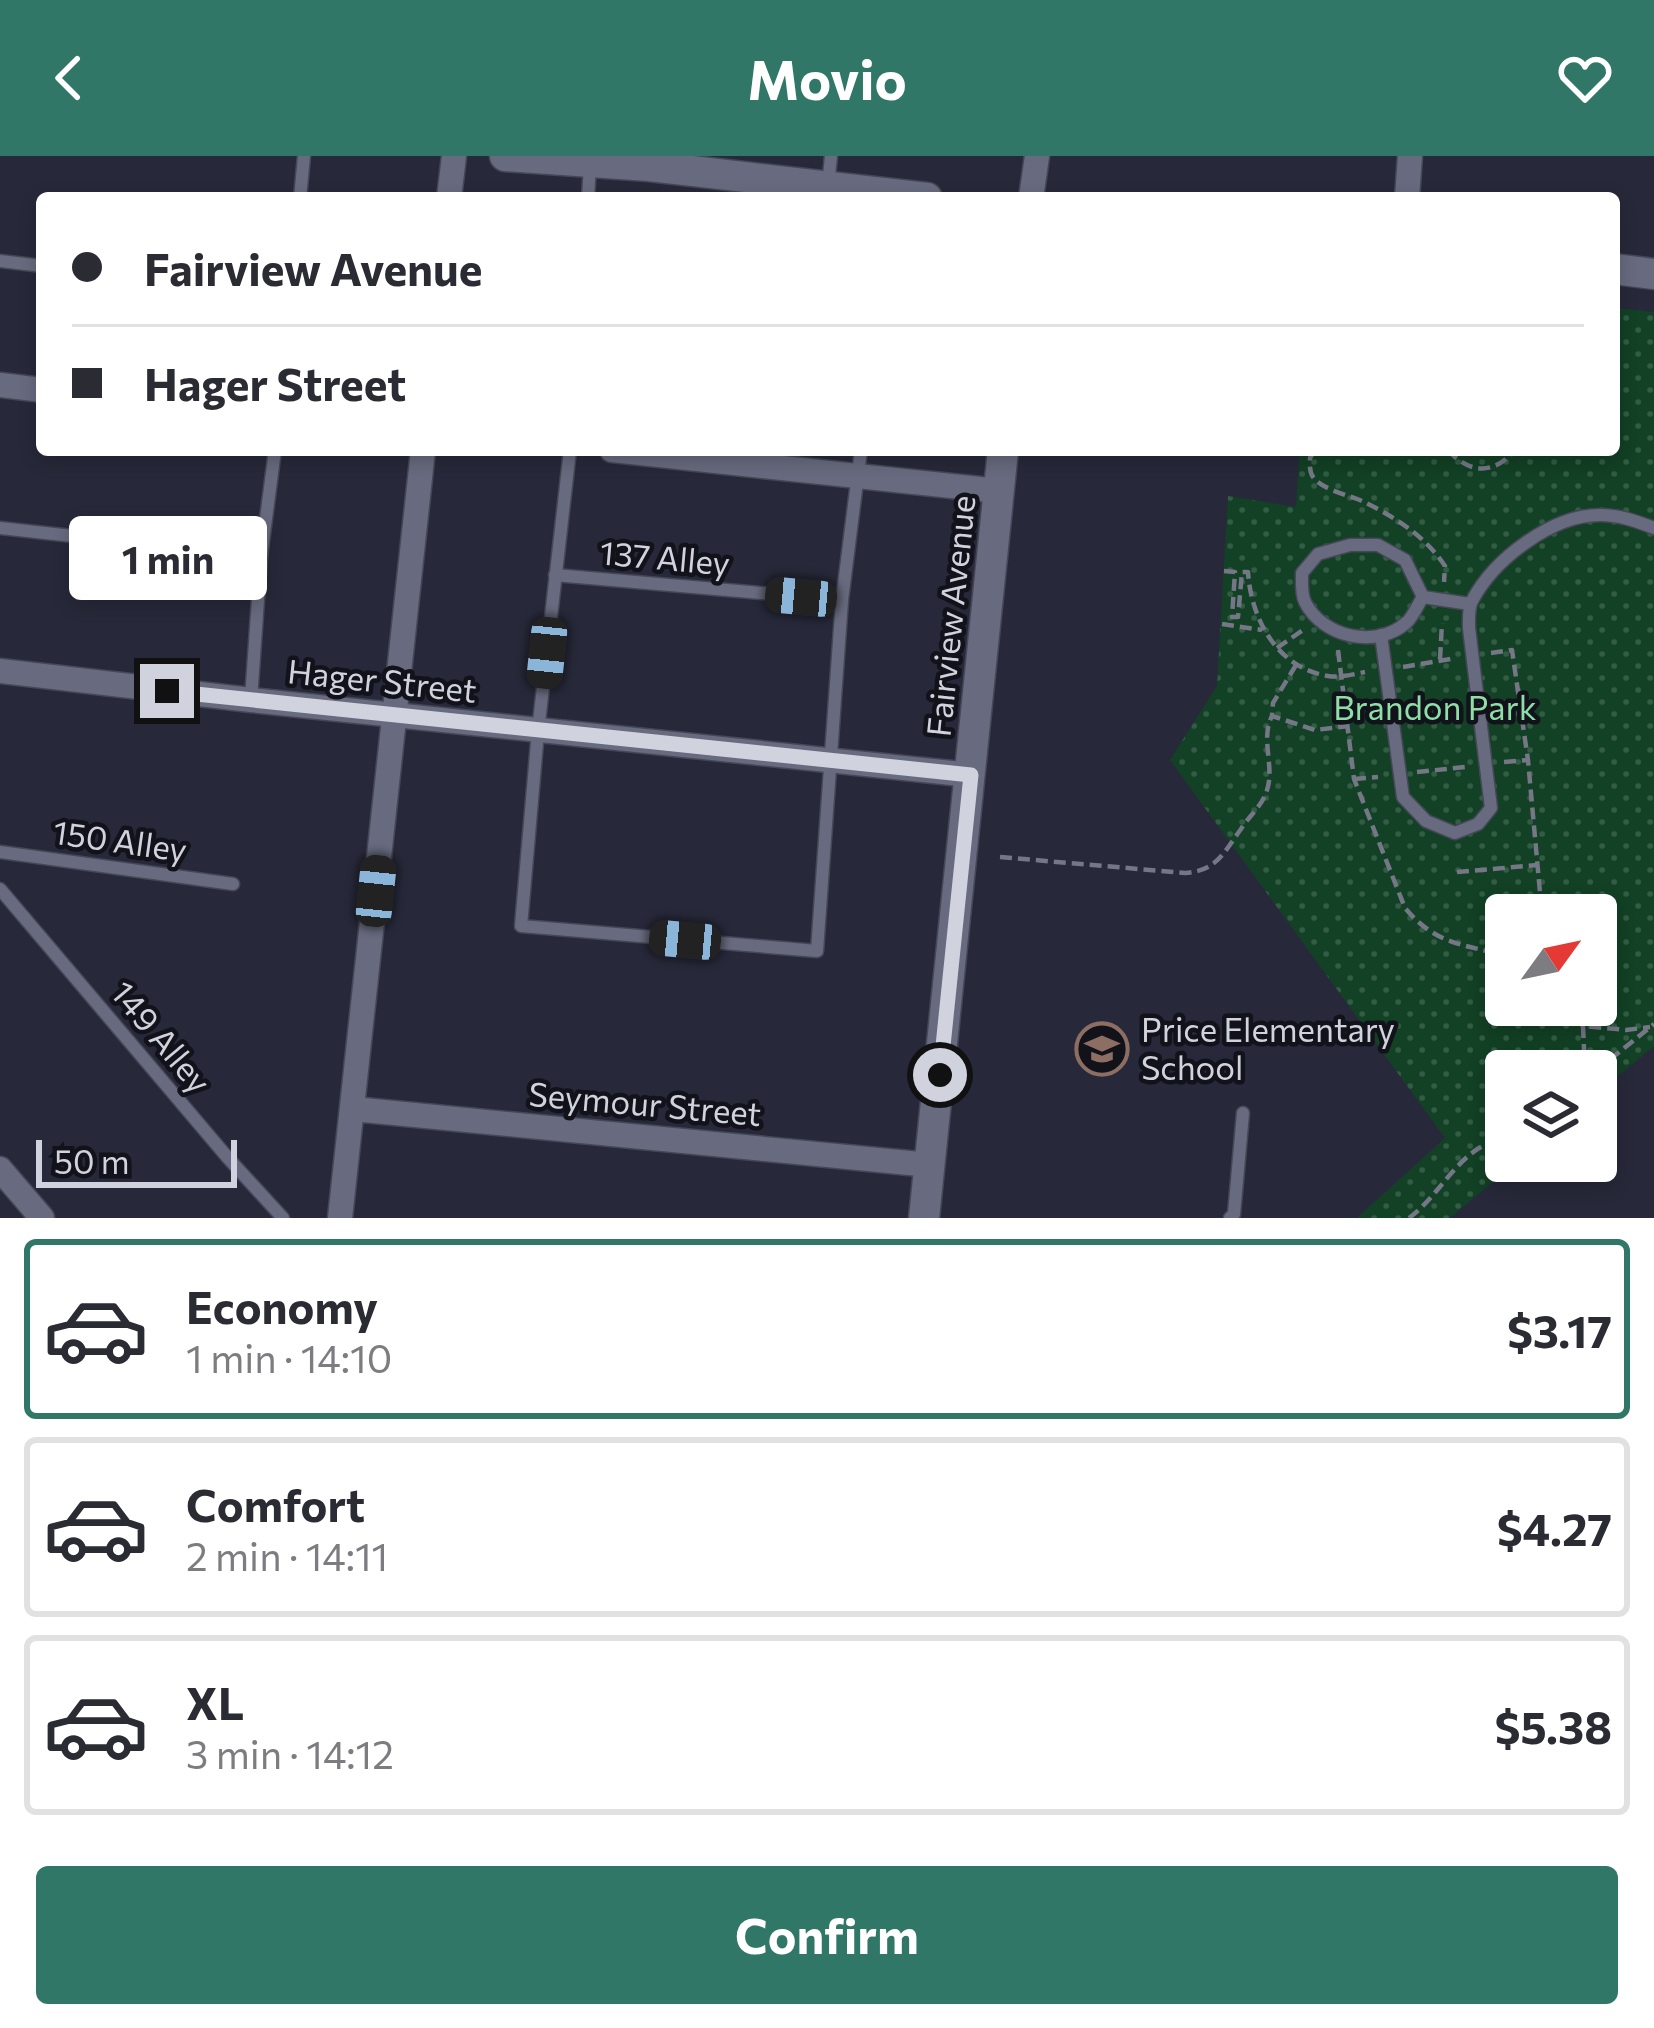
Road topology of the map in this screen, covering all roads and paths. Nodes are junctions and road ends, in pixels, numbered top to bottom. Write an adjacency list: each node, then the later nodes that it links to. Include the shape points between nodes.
1 (304, 156): 10 (lane)
2 (454, 156): 11 (street)
3 (505, 156): 8 (street)
4 (831, 156): 9 (lane)
5 (1037, 156): 14 (street)
6 (1411, 156): 15 (street)
7 (649, 161): 8 (street); 9 (street)
8 (590, 162): 12 (lane)
9 (828, 188): 13 (street)
10 (301, 192)
11 (450, 192)
12 (588, 192)
13 (856, 192)
14 (1032, 192)
15 (1408, 192)
16 (0, 261): 17 (lane)
17 (36, 265)
18 (1620, 270): 19 (street)
19 (1654, 274)
20 (0, 385): 21 (street)
21 (36, 389)
22 (274, 456): 34 (lane)
23 (422, 456): 57 (street)
24 (569, 456): 36 (lane)
25 (726, 456): 30 (street)
26 (1003, 456): 31 (street, Fairview Avenue)
27 (1311, 456): 37 (path, via 1320,483 1423,539 1445,566)
28 (1455, 456): 29 (path, via 1480,470)
29 (1509, 456)
30 (860, 463): 31 (street); 39 (lane)
31 (999, 491): 66 (street, Fairview Avenue)
32 (0, 528): 34 (lane)
33 (1654, 528): 40 (lane, via 1599,515 1570,520 1511,554)
34 (261, 557): 56 (lane)
35 (1224, 571): 44 (path, via 1234,572 1232,617 1248,572)
36 (555, 575): 39 (lane, 137 Alley); 60 (lane)
37 (1444, 582)
38 (1423, 597): 40 (lane); 45 (lane, via 1407,622); 45 (lane, via 1405,560 1378,544 1318,554 1302,573 1303,600 1324,626 1350,637)
39 (842, 600): 61 (lane)
40 (1470, 604): 45 (lane, via 1491,808 1478,824 1455,832 1426,821 1403,797)
41 (1442, 623): 50 (path)
42 (1222, 624): 44 (path)
43 (1304, 629): 46 (path)
44 (1262, 630): 46 (path)
45 (1381, 635)
46 (1277, 648): 51 (path)
47 (1338, 649): 55 (path)
48 (1487, 654): 62 (path, via 1513,650)
49 (1462, 658): 50 (path)
50 (1439, 660): 52 (path)
51 (1296, 665): 55 (path); 58 (path)
52 (1403, 667)
53 (0, 671): 56 (street, Hager Street)
54 (1371, 671): 55 (path)
55 (1342, 676): 59 (path)
56 (251, 700): 57 (street, Hager Street)
57 (394, 716): 60 (street, Hager Street); 80 (street)
58 (1272, 716): 59 (path, via 1316,730); 70 (path, via 1268,790 1212,867 1185,874)
59 (1349, 726): 68 (path)
60 (538, 731): 61 (street, Hager Street); 61 (lane, via 521,926 817,951)
61 (831, 759): 66 (street, Hager Street)
62 (1528, 760): 63 (path); 71 (path)
63 (1499, 763)
64 (1468, 766): 65 (path)
65 (1411, 773)
66 (971, 775): 83 (street, Fairview Avenue)
67 (1378, 777): 68 (path)
68 (1354, 779): 76 (path, via 1397,894 1418,924)
69 (0, 852): 73 (lane, 150 Alley)
70 (1000, 856)
71 (1538, 865): 72 (path); 75 (path)
72 (1457, 872)
73 (233, 884)
74 (0, 889): 87 (lane, 149 Alley)
75 (1540, 894)
76 (1485, 952)
77 (1652, 1025): 78 (path); 79 (path)
78 (1592, 1026)
79 (1617, 1054)
80 (353, 1109): 83 (street, Seymour Street); 88 (street)
81 (1244, 1113): 89 (lane)
82 (1485, 1146): 90 (path)
83 (930, 1165): 85 (street, Fairview Avenue)
84 (0, 1169): 86 (street)
85 (929, 1217)
86 (42, 1218)
87 (283, 1218)
88 (340, 1218)
89 (1230, 1218)
90 (1409, 1218)

